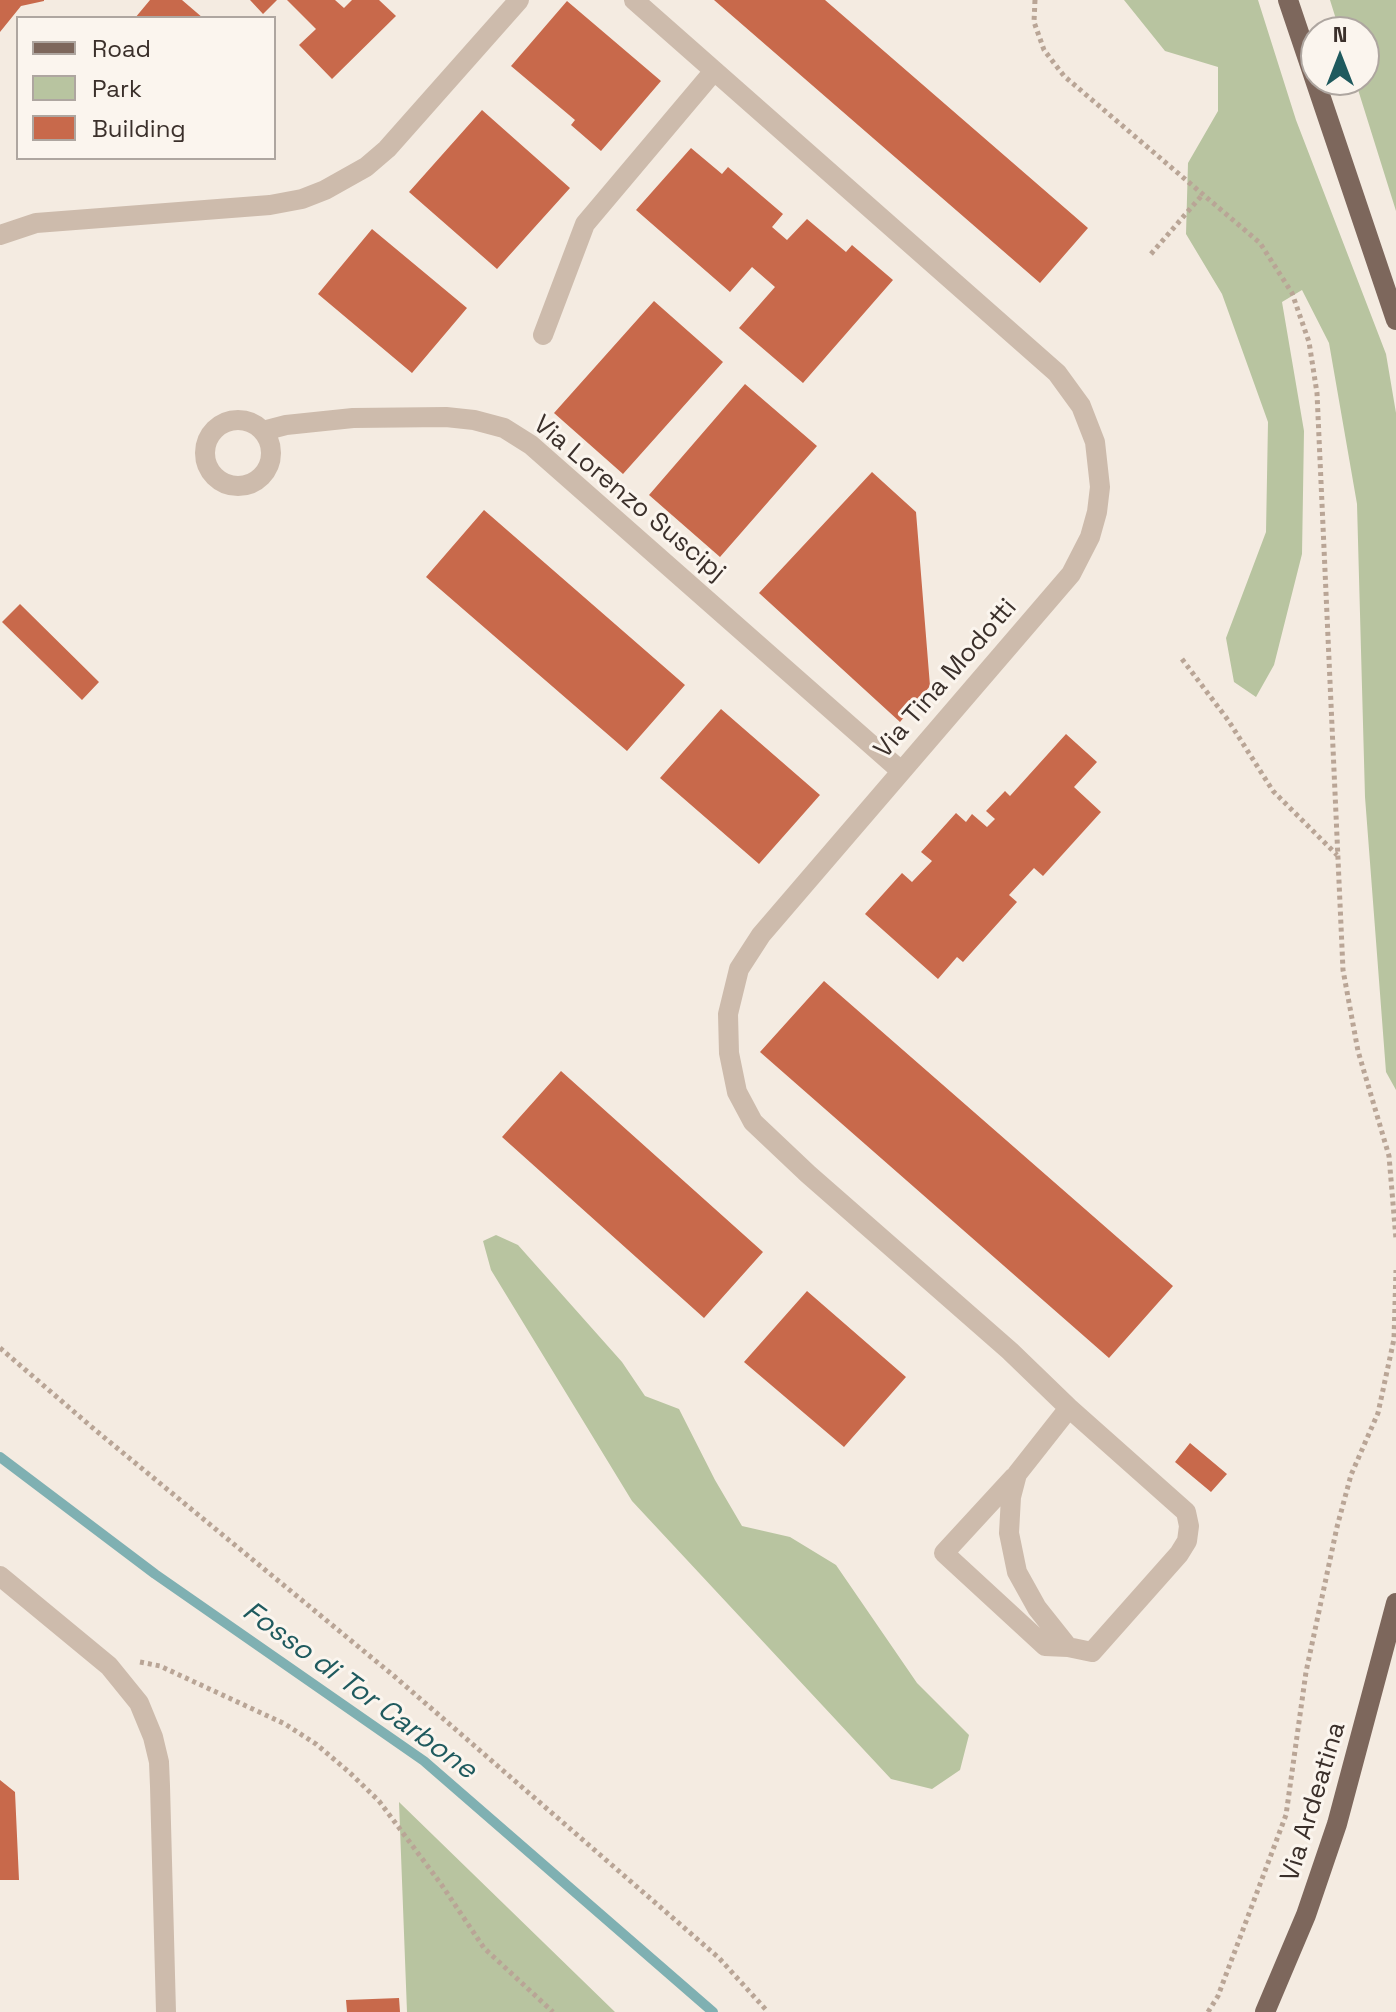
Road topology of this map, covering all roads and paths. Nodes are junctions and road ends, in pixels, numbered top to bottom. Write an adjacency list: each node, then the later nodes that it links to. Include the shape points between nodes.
1 (519, 0): 7 (street, via 387,149 325,190 270,205 36,223)
2 (634, 0): 5 (street, Via Tina Modotti)
3 (1035, 0): 6 (path, via 1034,22 1044,50 1064,76)
4 (1288, 0): 9 (main road)
5 (714, 71): 10 (street, via 585,224); 13 (street, Via Tina Modotti, via 1057,373 1081,406 1095,442 1097,512 1071,574)
6 (1203, 194): 8 (path); 14 (path, via 1260,243 1292,293 1309,342 1317,393)
7 (0, 235)
8 (1151, 254)
9 (1396, 320)
10 (543, 335)
11 (263, 431): 13 (street, Via Lorenzo Suscipj, via 353,418 446,417 504,428 531,445)
12 (1182, 659): 14 (path, via 1273,791)
13 (901, 771): 18 (street, Via Tina Modotti, via 761,935 739,969 728,1014 737,1092 765,1135)
14 (1338, 856): 15 (path, via 1343,970 1358,1051 1389,1156)
15 (1396, 1239)
16 (1396, 1270): 27 (path, via 1394,1339 1378,1413 1351,1475 1337,1527 1306,1672 1286,1815)
17 (0, 1348): 26 (path, via 394,1676 719,1958)
18 (1069, 1408): 19 (street); 22 (street, Via Tina Modotti, via 1186,1512 1189,1526 1187,1541 1169,1567 1092,1652)
19 (1017, 1474): 22 (street, via 1009,1533 1017,1572); 22 (street, via 944,1553 1045,1646)
20 (0, 1576): 23 (street)
21 (1396, 1603): 28 (main road, Via Ardeatina, via 1337,1824)
22 (1068, 1647)
23 (91, 1653): 24 (street, via 139,1703 159,1762); 25 (path, via 160,1666 285,1724 316,1744 379,1801 484,1948)
24 (166, 2012)
25 (553, 2012)
26 (768, 2012)
27 (1208, 2012)
28 (1265, 2012)

